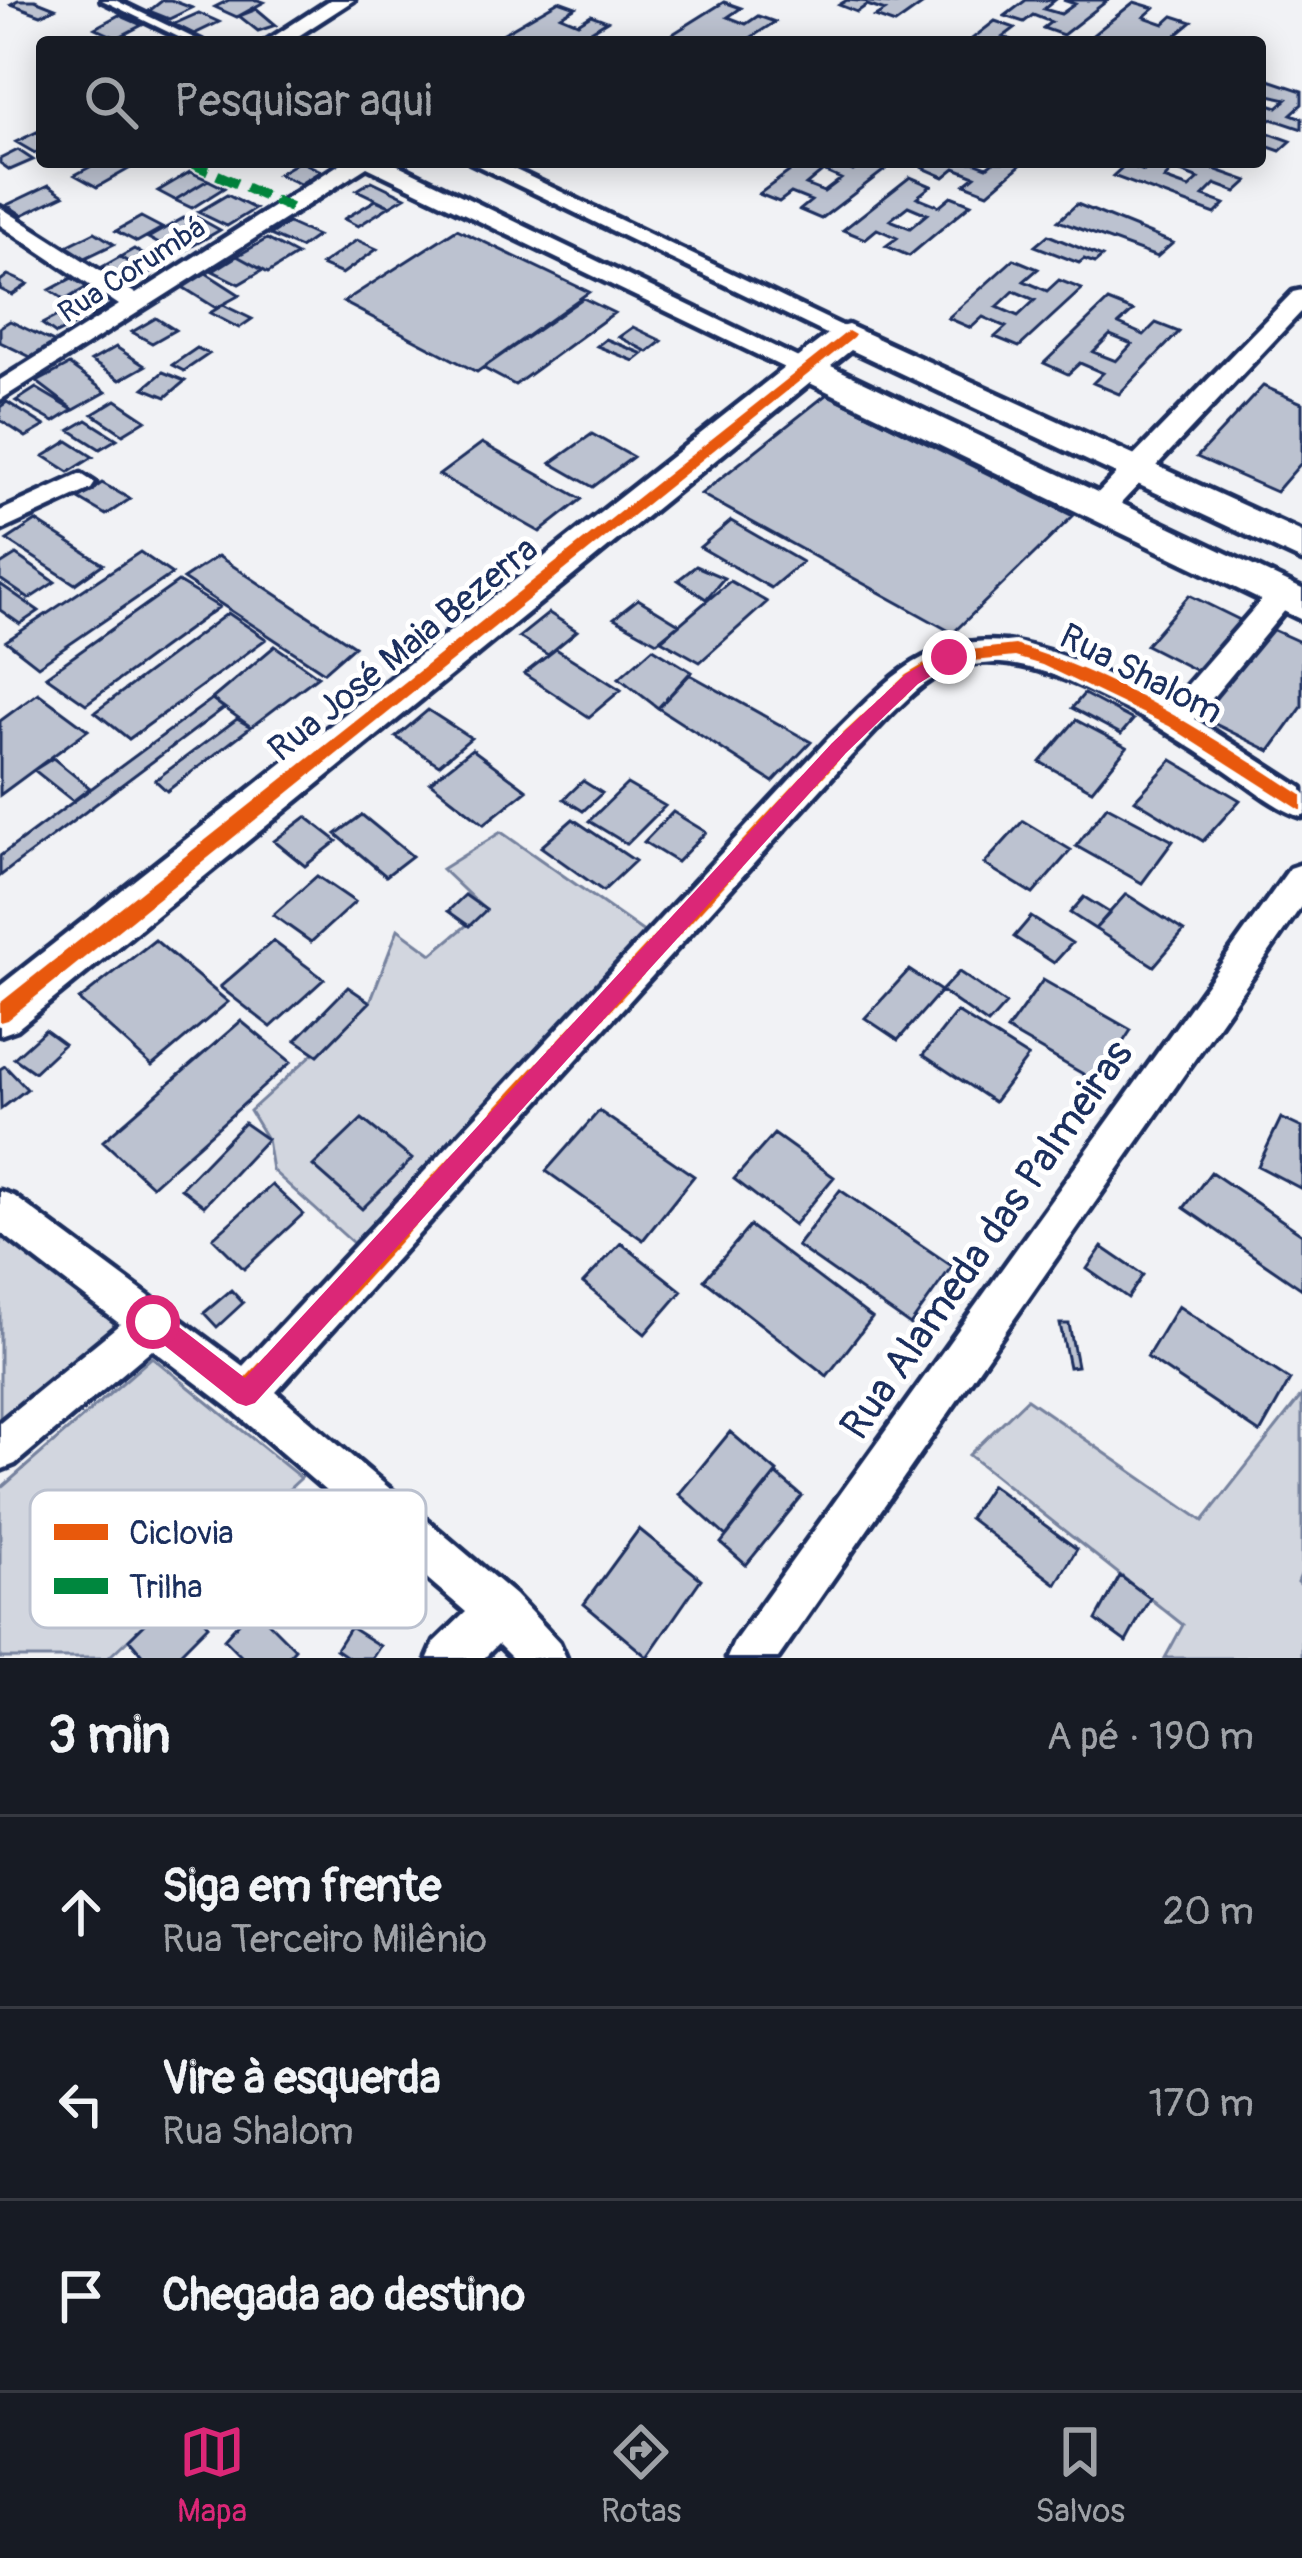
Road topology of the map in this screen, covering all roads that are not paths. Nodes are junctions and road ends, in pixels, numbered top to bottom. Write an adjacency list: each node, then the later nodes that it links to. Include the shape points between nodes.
1 (107, 0): 3 (lane)
2 (344, 0): 4 (street)
3 (184, 36)
4 (285, 36)
5 (350, 168): 12 (street, Rua Corumbá)
6 (387, 168): 10 (street)
7 (494, 168): 9 (street)
8 (0, 214): 12 (street)
9 (606, 221): 10 (street); 13 (street)
10 (561, 251): 14 (street)
11 (1302, 297): 16 (street)
12 (136, 305): 15 (street, Rua Corumbá)
13 (848, 335): 14 (street, Rua José Maia Bezerra); 16 (street)
14 (806, 368): 18 (street); 25 (street, Rua José Maia Bezerra)
15 (0, 392)
16 (1137, 471): 18 (street); 20 (street)
17 (81, 483): 19 (street)
18 (1099, 508): 21 (street)
19 (0, 522)
20 (1302, 548)
21 (1291, 601): 22 (street)
22 (1175, 721): 23 (street, Rua Shalom); 28 (street, Rua Shalom, via 1016,651 949,657 912,679 839,748)
23 (1302, 804)
24 (1302, 878): 35 (street, Rua Alameda das Palmeiras)
25 (0, 1014)
26 (0, 1209): 27 (street)
27 (153, 1322): 28 (street); 29 (street)
28 (246, 1394): 30 (street)
29 (0, 1449)
30 (358, 1490)
31 (426, 1548): 32 (street)
32 (499, 1611): 33 (street); 34 (street)
33 (451, 1658)
34 (543, 1658)
35 (750, 1658)

